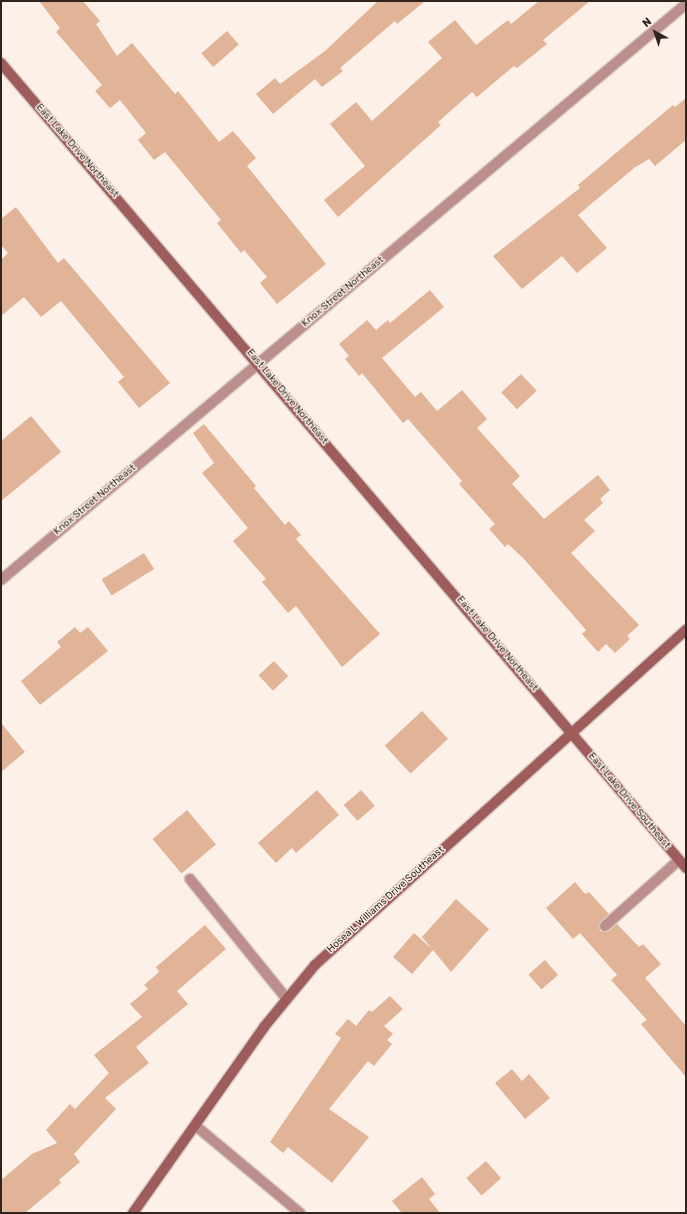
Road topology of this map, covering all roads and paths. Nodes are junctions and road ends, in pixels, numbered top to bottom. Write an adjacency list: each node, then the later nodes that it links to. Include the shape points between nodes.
1 (686, 4): 3 (street, Knox Street Northeast)
2 (1, 63): 3 (street, East Lake Drive Northeast)
3 (258, 363): 4 (street, Knox Street Northeast); 6 (street, East Lake Drive Northeast)
4 (1, 580)
5 (686, 630): 6 (street, Hosea L Williams Drive Southeast)
6 (573, 733): 7 (street, East Lake Drive Southeast); 11 (street, Hosea L Williams Drive Southeast, via 315,965)
7 (679, 860): 8 (street, East Lake Drive Southeast); 10 (street)
8 (686, 868)
9 (190, 879): 11 (street)
10 (605, 926)
11 (288, 999): 12 (street, Hosea L Williams Drive Southeast, via 264,1027)
12 (196, 1126): 13 (street, Hosea L Williams Drive Southeast); 14 (street)
13 (133, 1213)
14 (300, 1213)

